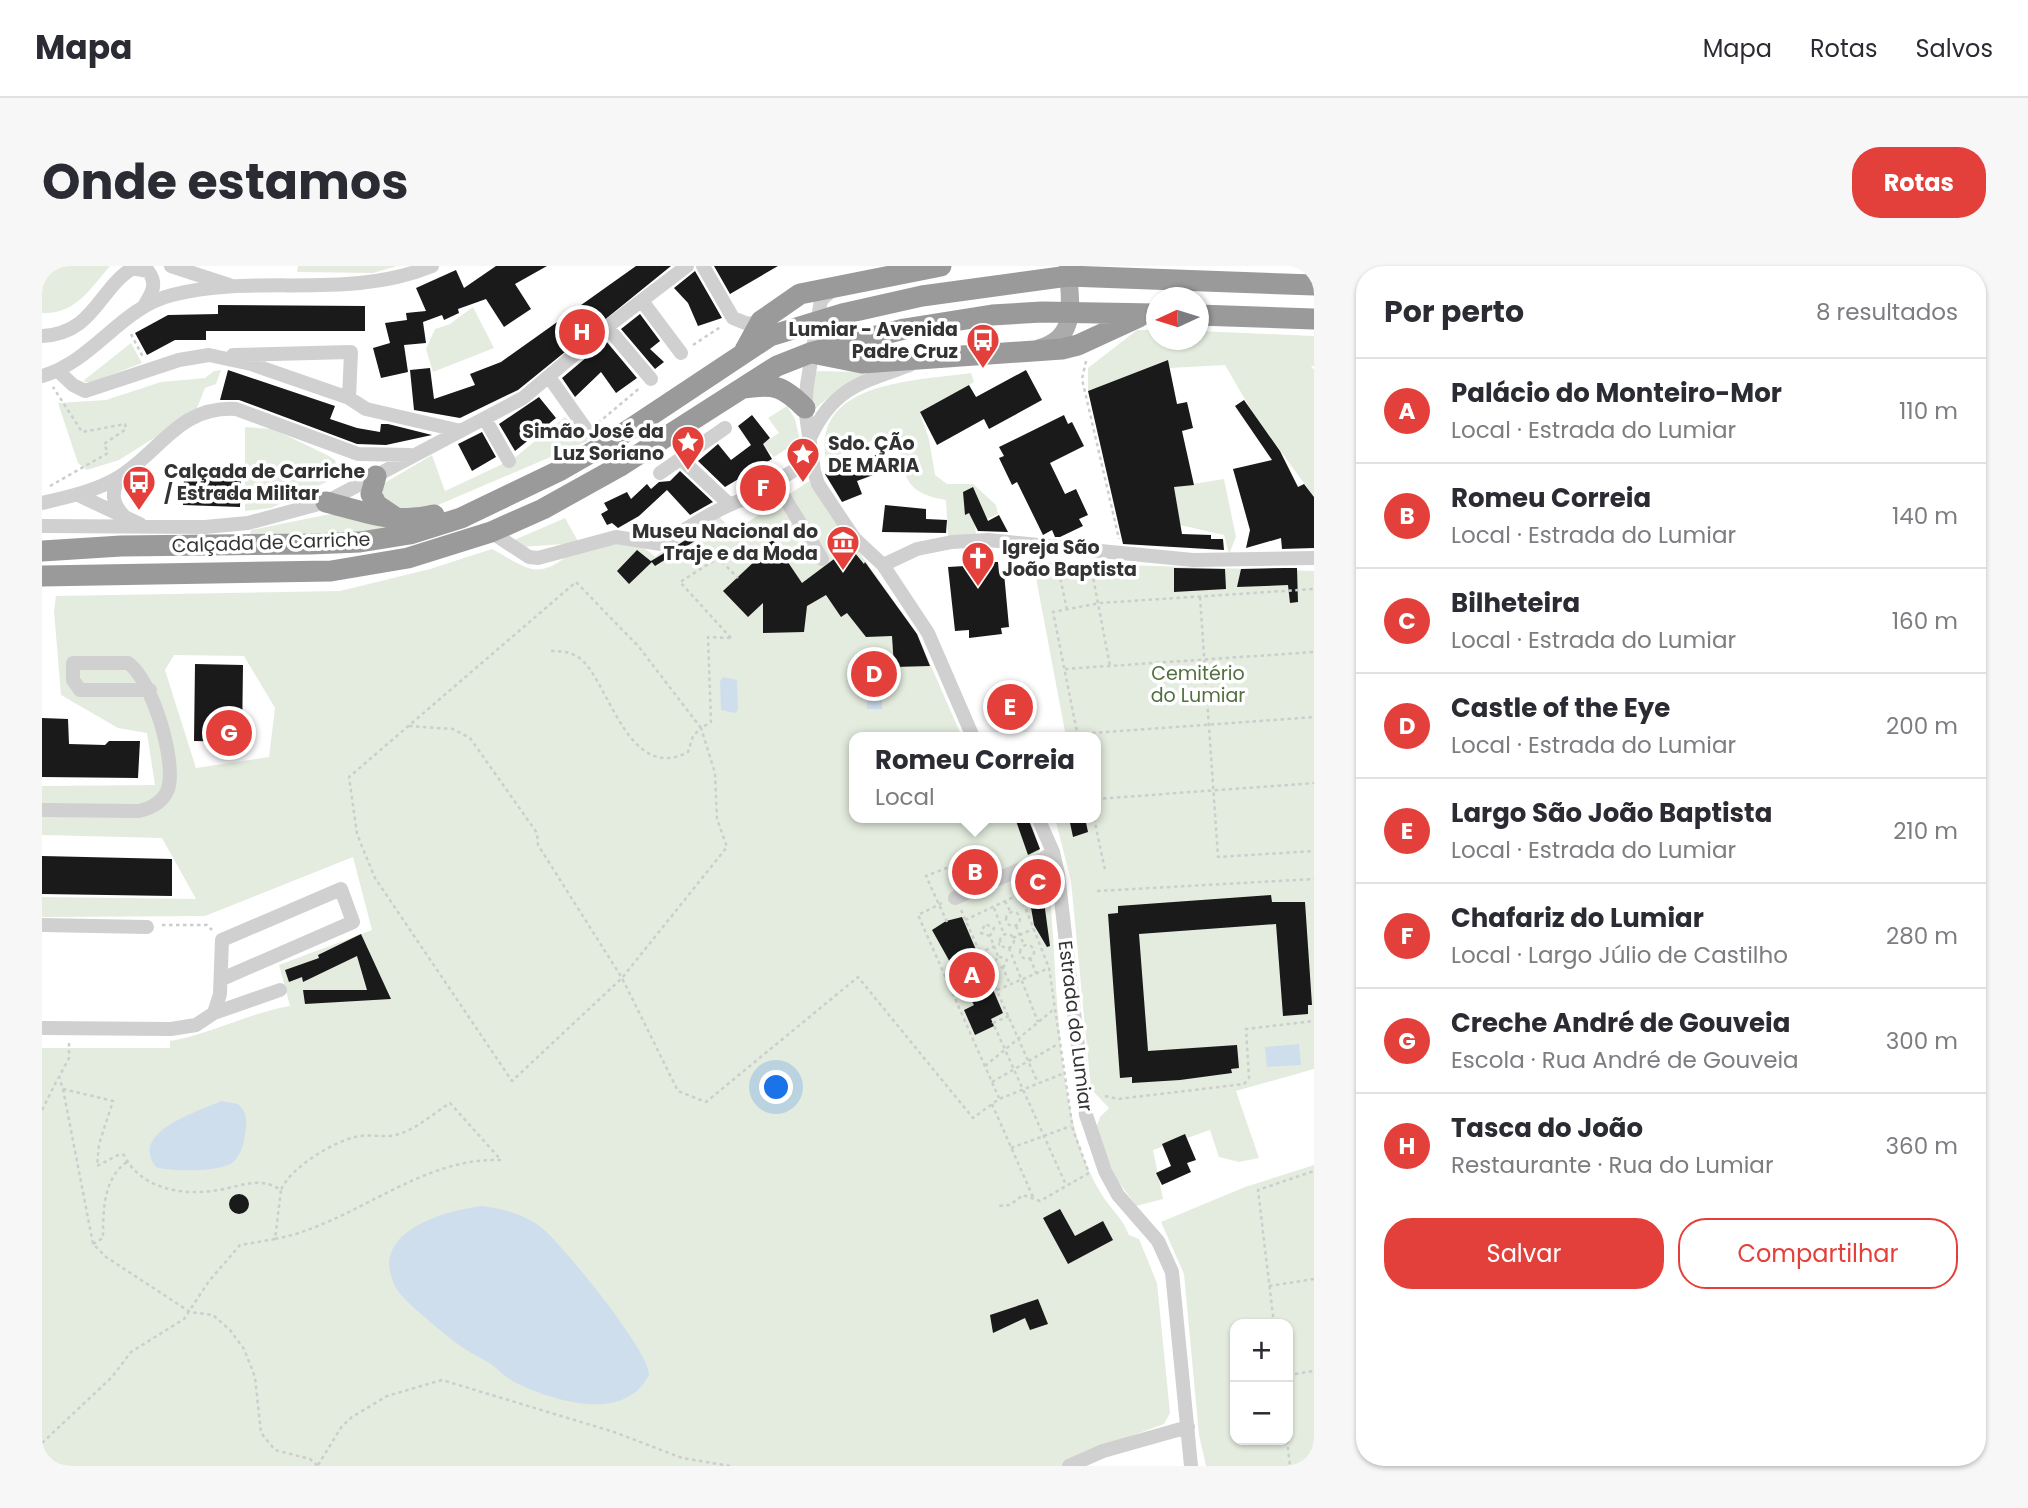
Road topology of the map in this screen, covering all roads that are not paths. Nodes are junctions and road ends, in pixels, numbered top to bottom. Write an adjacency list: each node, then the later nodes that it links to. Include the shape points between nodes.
1 (171, 266): 12 (street)
2 (432, 266): 12 (street, via 362,284)
3 (687, 266): 14 (street)
4 (704, 266): 22 (street, via 733,318 748,324)
5 (941, 266): 13 (highway)
6 (1048, 266): 9 (highway)
7 (1137, 266): 10 (highway)
8 (134, 267): 15 (street, via 153,277 153,290); 26 (street, via 83,321 65,332)
9 (1068, 271): 10 (highway); 16 (main road); 23 (highway, Calçada de Carriche, via 922,296)
10 (1158, 281): 11 (highway)
11 (1314, 285)
12 (234, 287): 15 (street, via 170,295)
13 (836, 287): 22 (highway, via 800,295); 23 (street, via 821,300)
14 (642, 302): 24 (street); 30 (street)
15 (144, 306): 33 (street, via 92,350)
16 (1069, 312): 17 (highway, Calçada de Carriche); 28 (main road, via 1062,338); 29 (highway, Calçada de Carriche, via 992,315 940,323)
17 (1146, 314)
18 (1146, 316): 28 (highway, via 1071,347)
19 (1209, 316): 20 (highway)
20 (1253, 317): 21 (highway); 25 (highway)
21 (1314, 319)
22 (761, 321): 27 (highway)
23 (815, 322): 27 (highway, Calçada de Carriche, via 770,336); 29 (street)
24 (607, 327): 34 (street); 35 (street)
25 (1314, 327)
26 (42, 336)
27 (745, 350): 52 (highway, Calçada de Carriche, via 615,439)
28 (1036, 350): 32 (highway)
29 (810, 353): 32 (highway, via 862,363); 36 (highway, Calçada de Carriche, via 777,366); 38 (street)
30 (681, 354)
31 (218, 356): 33 (street, via 171,362 85,391); 37 (street); 37 (street, via 351,352)
32 (919, 361): 43 (street, via 841,394 819,418)
33 (48, 374)
34 (549, 377): 39 (street); 42 (street)
35 (651, 379)
36 (740, 389): 38 (highway, via 770,384 790,393); 61 (highway, Calçada de Carriche, via 622,465)
37 (349, 398): 41 (street, via 366,409)
38 (805, 408): 43 (street)
39 (485, 419): 41 (street); 47 (street)
40 (725, 428): 45 (street)
41 (461, 431): 44 (street)
42 (588, 432)
43 (811, 436): 46 (street)
44 (415, 455): 49 (street); 50 (street, via 358,454 236,409 216,408 190,417)
45 (681, 459): 48 (street); 56 (street)
46 (811, 460): 51 (street); 65 (street, via 818,484 854,538)
47 (509, 461)
48 (660, 474)
49 (376, 476): 54 (street); 58 (highway, via 371,494 377,505)
50 (118, 477): 53 (street); 57 (street, via 113,498)
51 (775, 482): 56 (street, via 773,494 761,503 743,499); 64 (street)
52 (510, 494): 58 (highway, via 425,517); 62 (highway, Calçada de Carriche, via 461,518 410,534 360,542)
53 (78, 495): 55 (street); 57 (street)
54 (326, 502): 58 (highway); 60 (street, via 248,523)
55 (42, 503)
56 (724, 507): 61 (street, via 661,544 616,537 538,558 528,557)
57 (125, 517): 60 (street)
58 (398, 519)
59 (42, 526): 60 (street)
60 (144, 526)
61 (491, 532): 66 (highway, Calçada de Carriche, via 408,558 331,571)
62 (46, 551)
63 (1314, 558): 65 (street, via 1193,560 988,540 917,549)
64 (822, 559)
65 (883, 565): 68 (street, via 928,633)
66 (42, 576)
67 (150, 690): 67 (street, via 80,690 73,680 73,663 128,663); 69 (street, via 169,765 163,798 139,811)
68 (971, 732)
69 (42, 810)
70 (1040, 823): 71 (street, Estrada do Lumiar)
71 (1053, 852): 72 (street); 79 (street, Estrada do Lumiar, via 1088,1125 1118,1195 1158,1241 1169,1264)
72 (955, 898)
73 (42, 925): 74 (street)
74 (147, 927)
75 (222, 979): 75 (street, via 354,922 341,889 222,940); 77 (street)
76 (280, 990): 77 (street)
77 (214, 1013): 78 (street, via 180,1029)
78 (42, 1028)
79 (1188, 1427): 80 (street, via 1103,1451); 81 (street, Estrada do Lumiar)
80 (1069, 1466)
81 (1191, 1466)

